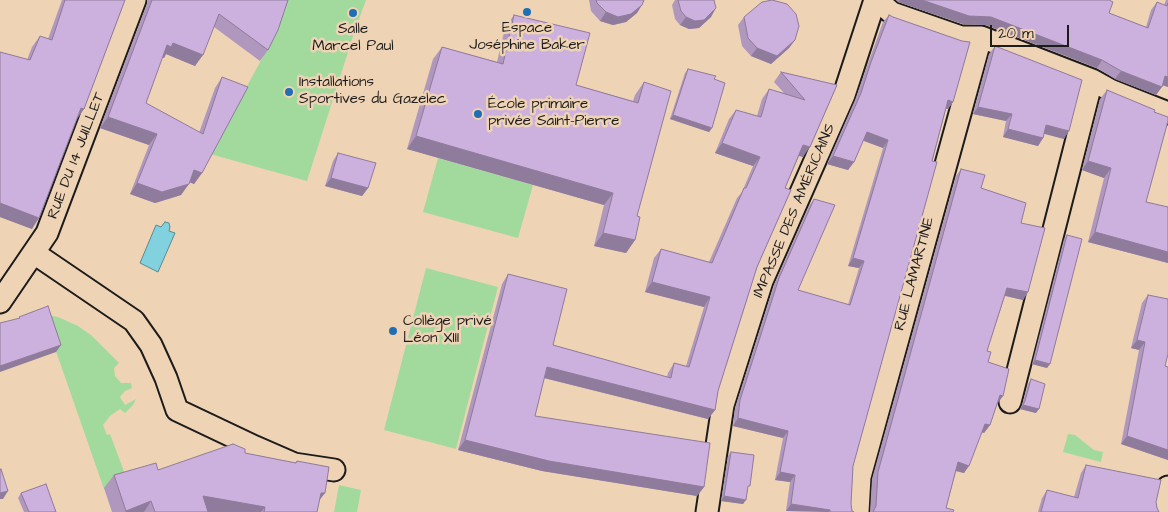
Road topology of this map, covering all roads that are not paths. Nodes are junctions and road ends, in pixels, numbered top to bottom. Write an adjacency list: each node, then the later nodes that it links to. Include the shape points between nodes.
1 (136, 0): 6 (street, RUE DU 14 JUILLET, via 47,233)
2 (876, 0): 3 (street, via 892,13 961,37); 11 (street, IMPASSE DES AMÉRICAINS, via 844,95 762,281 723,405)
3 (981, 37): 4 (street); 12 (street, RUE LAMARTINE, via 860,478)
4 (1092, 80): 5 (street); 8 (street)
5 (1168, 113)
6 (34, 253): 7 (street, RUE DU 14 JUILLET); 9 (street, via 134,321 151,345 177,410 294,464)
7 (0, 302)
8 (1010, 402)
9 (334, 470)
10 (1168, 487): 13 (street)
11 (707, 512)
12 (858, 512)
13 (1163, 512)

